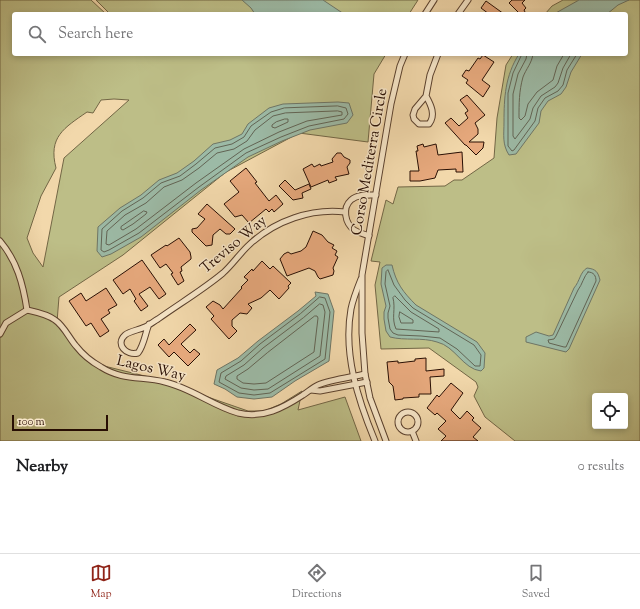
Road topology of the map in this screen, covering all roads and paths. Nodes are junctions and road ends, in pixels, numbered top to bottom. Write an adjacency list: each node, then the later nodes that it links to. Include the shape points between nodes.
1 (434, 0): 3 (street)
2 (468, 0): 4 (street)
3 (426, 12)
4 (459, 12)
5 (404, 56): 8 (street, Corso Mediterra Circle, via 391,104)
6 (437, 56): 7 (street)
7 (426, 96): 7 (street, via 433,116 429,124 419,124 413,115)
8 (376, 195): 9 (street, via 356,197 351,200); 10 (street, Corso Mediterra Circle)
9 (345, 212): 10 (street, via 350,226); 14 (street, Treviso Way, via 320,211 278,224 250,244 222,274)
10 (369, 236): 12 (street, Corso Mediterra Circle)
11 (0, 240): 13 (street, via 18,270)
12 (362, 275): 16 (street, Corso Mediterra Circle); 17 (street, Corso Mediterra Circle, via 354,297 349,329)
13 (27, 310): 15 (street, via 6,323); 20 (street, Lagos Way, via 55,320 92,362 110,373 165,382 239,413 271,412 288,405)
14 (149, 324): 14 (street, Treviso Way, via 125,335 121,340 125,351 138,353)
15 (0, 334)
16 (365, 374): 17 (street, Lagos Way); 18 (street, Corso Mediterra Circle)
17 (353, 377): 19 (street, Corso Mediterra Circle); 20 (street, Lagos Way, via 318,385)
18 (367, 382): 19 (street); 23 (street, Corso Mediterra Circle, via 370,398)
19 (356, 384): 20 (street, via 320,391); 22 (street, Corso Mediterra Circle)
20 (310, 390)
21 (412, 431): 21 (street, via 406,432 398,424 400,415 405,412 414,413 418,419 418,426); 24 (street)
22 (374, 441)
23 (386, 441)
24 (416, 441)

